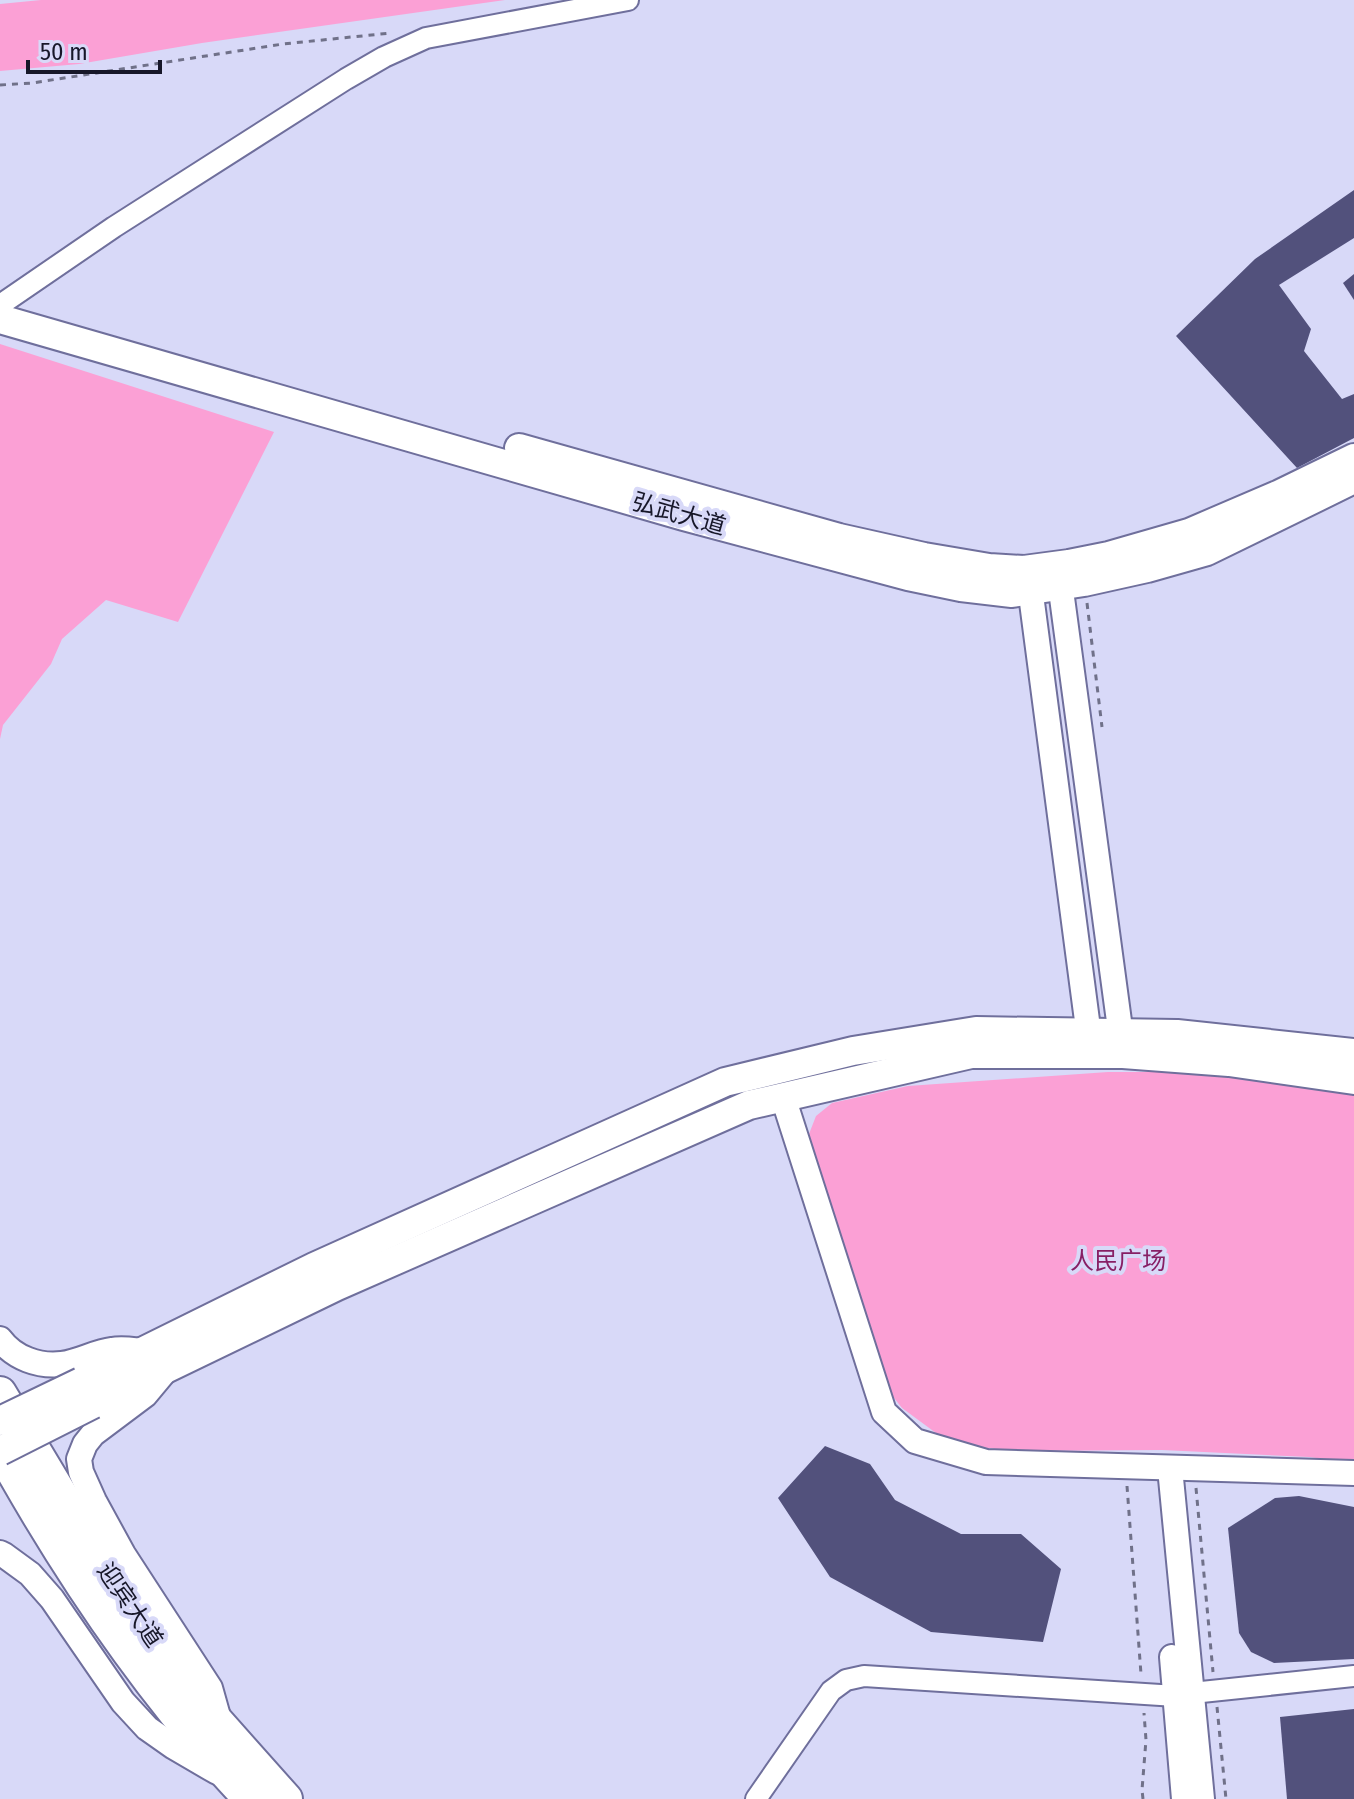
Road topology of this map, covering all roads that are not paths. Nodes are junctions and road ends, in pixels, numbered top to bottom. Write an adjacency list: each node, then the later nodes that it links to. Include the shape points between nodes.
1 (628, 0): 2 (street, via 426,38 384,57)
2 (0, 305): 7 (main road, 弘武大道, via 839,538)
3 (0, 319): 7 (main road, 弘武大道, via 908,576 1012,593)
4 (1354, 458): 6 (main road, 弘武大道, via 1189,533)
5 (1354, 479): 6 (main road, 弘武大道, via 1207,551 1147,568)
6 (1059, 576): 7 (main road, 弘武大道); 8 (street)
7 (1029, 580): 9 (street)
8 (1122, 1043): 9 (main road); 10 (main road, via 1177,1034); 11 (main road)
9 (1090, 1044): 12 (main road, via 971,1054); 14 (main road, via 976,1031 853,1051 725,1082 314,1267)
10 (1354, 1053)
11 (1354, 1080)
12 (783, 1097): 15 (main road, via 749,1105 365,1274); 20 (street, via 884,1412 915,1441 986,1462)
13 (0, 1339): 14 (street, via 16,1354 47,1365 112,1350)
14 (144, 1351): 17 (main road)
15 (167, 1369): 17 (main road); 25 (street, via 145,1395 93,1434 79,1459 94,1501 123,1554 210,1688)
16 (0, 1393): 25 (main road, 迎宾大道, via 113,1581 182,1682)
17 (87, 1393): 18 (main road, bridge); 19 (main road, bridge)
18 (0, 1421)
19 (0, 1450): 26 (main road, 迎宾大道, via 127,1653)
20 (1173, 1468): 21 (street); 24 (street)
21 (1354, 1473)
22 (0, 1553): 26 (street, via 30,1574 52,1599 147,1728)
23 (1354, 1676): 24 (street)
24 (1194, 1694): 28 (street, via 864,1676 846,1680 831,1691); 29 (street); 30 (street)
25 (221, 1726): 27 (main road, 迎宾大道)
26 (246, 1794)
27 (286, 1799)
28 (756, 1799)
29 (1184, 1799)
30 (1202, 1799)

